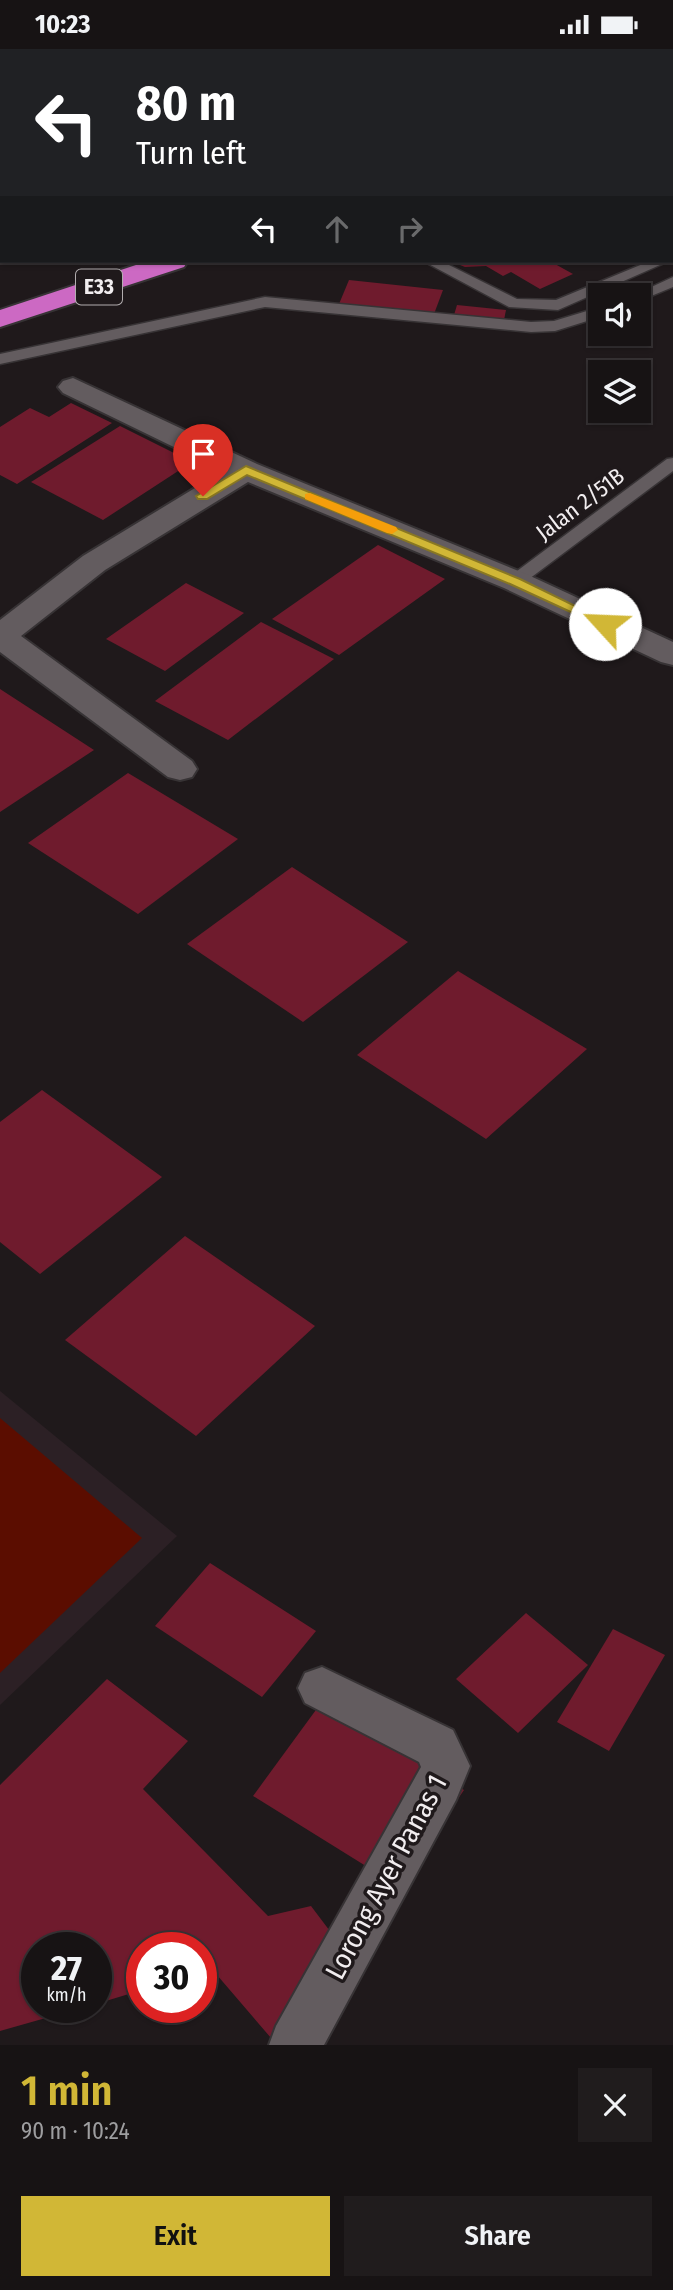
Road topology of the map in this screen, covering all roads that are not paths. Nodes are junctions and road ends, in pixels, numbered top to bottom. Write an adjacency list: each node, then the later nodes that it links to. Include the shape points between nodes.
1 (168, 263): 7 (highway, E33)
2 (434, 263): 3 (lane, via 514,305 558,305)
3 (657, 263)
4 (673, 282): 5 (lane)
5 (651, 291)
6 (588, 316): 8 (lane, via 555,327 531,327 265,302)
7 (8, 318)
8 (0, 359)
9 (73, 387): 11 (street)
10 (673, 463): 12 (lane, Jalan 2/51B)
11 (246, 470): 12 (street); 14 (street, via 93,563 0,636)
12 (515, 581): 13 (street)
13 (673, 655)
14 (180, 769)
15 (322, 1688): 16 (street, Lorong Ayer Panas 1, via 436,1747 446,1766)
16 (295, 2045)

